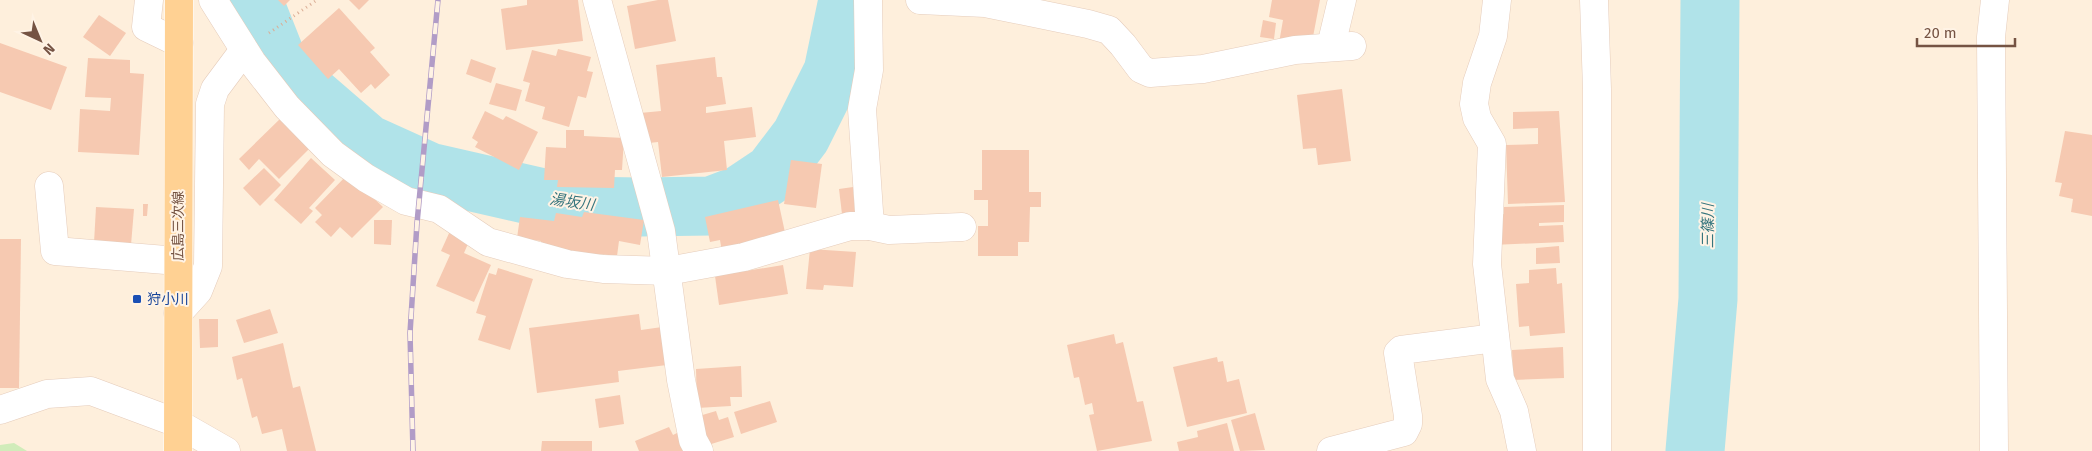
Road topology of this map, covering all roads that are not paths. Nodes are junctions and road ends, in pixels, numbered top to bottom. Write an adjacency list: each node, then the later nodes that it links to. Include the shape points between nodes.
1 (148, 0): 11 (street, via 146,27)
2 (179, 0): 11 (main road, 広島三次線)
3 (213, 0): 12 (street)
4 (598, 0): 17 (street, via 651,190)
5 (868, 0): 14 (street, via 869,70 862,109)
6 (920, 0): 7 (street, via 984,3 1110,30 1140,69 1150,73 1203,70 1295,50 1341,46)
7 (1342, 0)
8 (1498, 0): 19 (street, via 1493,36 1477,83 1474,104 1477,118 1492,144 1487,264)
9 (1594, 0): 27 (street)
10 (1995, 0): 28 (street, via 1991,37)
11 (179, 43): 16 (main road, 広島三次線)
12 (244, 50): 17 (street, via 287,107 333,154 406,201 440,209 488,242 538,257 603,269); 18 (street, via 215,88 210,104 208,266 198,291)
13 (48, 186): 16 (street, via 55,251)
14 (870, 226): 15 (street, via 889,230); 17 (street, via 850,226 744,257)
15 (962, 227)
16 (178, 261): 18 (main road, 広島三次線)
17 (668, 271): 24 (street, via 681,380 693,440)
18 (178, 313): 21 (main road, 広島三次線)
19 (1495, 338): 25 (street, via 1398,352 1408,416 1404,432); 26 (street, via 1500,379 1514,411)
20 (0, 410): 21 (street, via 47,394 91,391)
21 (177, 423): 22 (main road, 広島三次線); 23 (street)
22 (178, 451)
23 (226, 451)
24 (699, 451)
25 (1331, 451)
26 (1522, 451)
27 (1597, 451)
28 (1994, 451)

